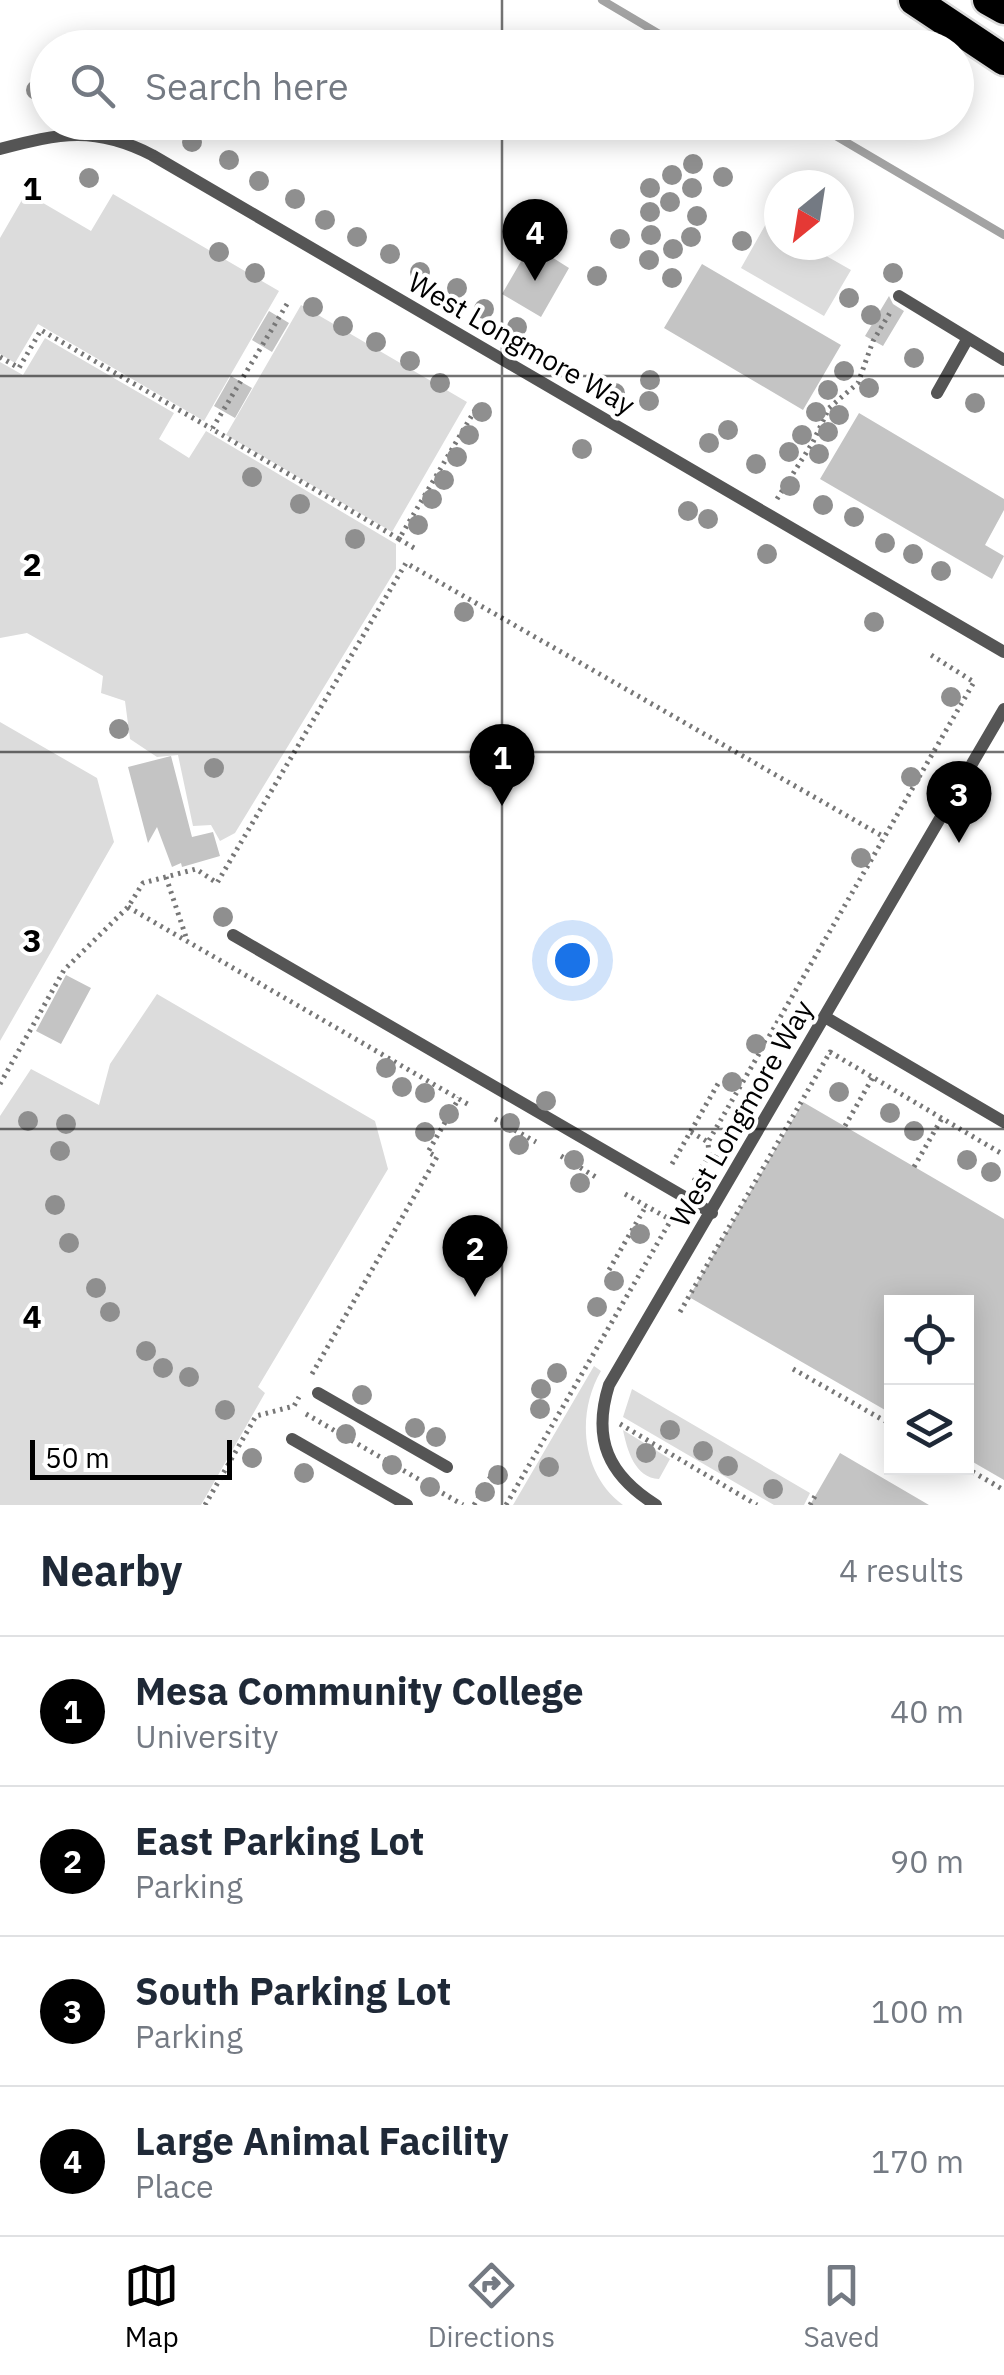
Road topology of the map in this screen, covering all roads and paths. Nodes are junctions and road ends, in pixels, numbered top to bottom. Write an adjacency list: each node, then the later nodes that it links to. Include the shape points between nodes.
1 (914, 0): 4 (highway)
2 (988, 0): 3 (highway)
3 (1004, 9)
4 (959, 30)
5 (974, 40): 6 (highway)
6 (1004, 60)
7 (34, 140): 9 (lane, West Longmore Way)
8 (121, 140): 21 (lane, West Longmore Way)
9 (0, 149)
10 (899, 296): 12 (lane); 18 (path, via 858,383 829,408)
11 (287, 304): 17 (path)
12 (968, 338): 14 (lane); 15 (lane)
13 (0, 357): 17 (path, via 19,368 41,330)
14 (1004, 360)
15 (937, 393)
16 (475, 410): 19 (path)
17 (212, 429): 19 (path)
18 (783, 489)
19 (399, 539): 20 (path)
20 (414, 548)
21 (1004, 652)
22 (931, 655): 24 (path, via 974,682)
23 (1004, 709): 29 (lane, West Longmore Way)
24 (884, 836): 25 (path, via 406,562 218,883 196,869); 41 (path)
25 (166, 877): 26 (path, via 143,883); 28 (path)
26 (128, 907): 28 (path); 32 (path, via 64,970)
27 (233, 935): 50 (lane)
28 (188, 943): 33 (path)
29 (825, 1017): 37 (lane); 50 (lane, West Longmore Way)
30 (873, 1078): 35 (path); 38 (path); 52 (path, via 830,1052)
31 (719, 1082): 39 (path)
32 (0, 1084)
33 (459, 1098): 34 (path); 64 (path, via 428,1152 436,1157 294,1406 256,1416)
34 (471, 1106)
35 (942, 1118): 42 (path); 45 (path)
36 (495, 1119): 40 (path)
37 (1004, 1122)
38 (845, 1126)
39 (691, 1132): 41 (path); 44 (path)
40 (536, 1142)
41 (708, 1142): 47 (path, via 709,1155)
42 (1004, 1155)
43 (561, 1156): 46 (path)
44 (672, 1164)
45 (914, 1167)
46 (599, 1179)
47 (694, 1181)
48 (625, 1194): 49 (path)
49 (646, 1206): 51 (path); 68 (path, via 671,1220)
50 (712, 1213): 55 (lane, West Longmore Way, via 608,1385)
51 (609, 1270)
52 (680, 1312)
53 (793, 1369): 57 (path)
54 (318, 1393): 59 (lane)
55 (600, 1412): 69 (lane, via 601,1438 613,1466); 70 (path)
56 (306, 1414): 66 (path)
57 (884, 1420)
58 (292, 1438): 65 (lane)
59 (446, 1467)
60 (494, 1471): 67 (path)
61 (974, 1473): 62 (path)
62 (1004, 1490)
63 (815, 1496): 71 (path)
64 (205, 1505)
65 (407, 1505)
66 (463, 1505)
67 (474, 1505)
68 (506, 1505)
69 (656, 1505)
70 (758, 1505)
71 (810, 1505)

